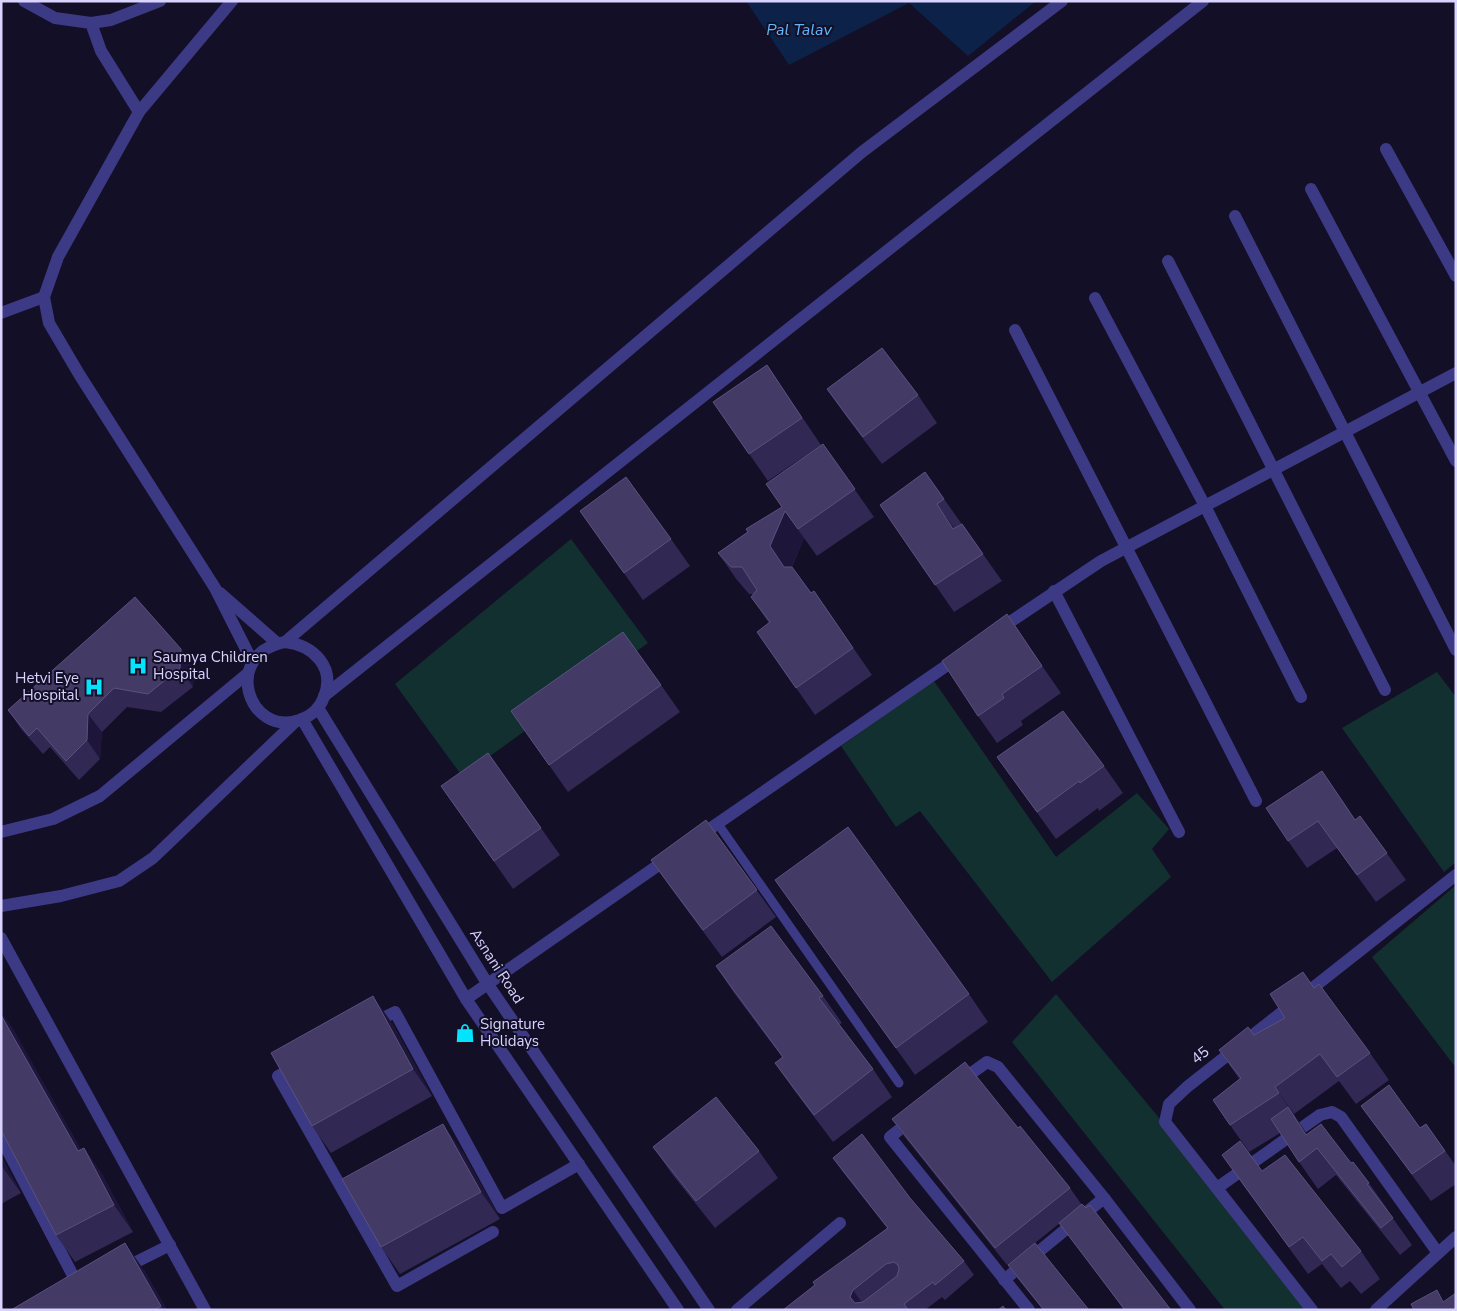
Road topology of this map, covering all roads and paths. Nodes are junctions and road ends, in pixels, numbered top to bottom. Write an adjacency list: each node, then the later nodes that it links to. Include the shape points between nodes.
1 (24, 1): 6 (street, via 55,18)
2 (160, 1): 6 (street, via 112,20)
3 (232, 1): 7 (street)
4 (1062, 1): 27 (street, via 862,152)
5 (1203, 1): 34 (street)
6 (91, 23): 7 (street, via 101,51)
7 (139, 112): 13 (street, via 58,257)
8 (1386, 149): 12 (street)
9 (1311, 188): 18 (street)
10 (1236, 216): 19 (street)
11 (1168, 261): 21 (street)
12 (1456, 276)
13 (44, 297): 15 (street); 24 (street, via 49,323)
14 (1095, 298): 22 (street)
15 (1, 313)
16 (1014, 330): 23 (street)
17 (1456, 372): 18 (street)
18 (1420, 392): 19 (street); 20 (street)
19 (1345, 432): 21 (street); 29 (street)
20 (1456, 460)
21 (1273, 470): 22 (street); 32 (street)
22 (1205, 506): 23 (street); 33 (street)
23 (1126, 548): 25 (street); 36 (street)
24 (215, 588): 27 (street); 30 (street)
25 (1054, 591): 26 (street); 39 (street)
26 (988, 637)
27 (281, 642): 30 (street, via 261,651); 34 (street, via 298,643 320,658 327,684)
28 (972, 648): 37 (street)
29 (1456, 650)
30 (252, 662): 31 (street)
31 (247, 674): 35 (street, via 251,700 259,711 282,722); 38 (street, via 100,796 53,819)
32 (1385, 690)
33 (1301, 697)
34 (321, 702): 35 (street); 43 (street, Asnani Road)
35 (299, 720): 41 (street, via 153,858 118,881 61,896); 44 (street)
36 (1256, 801)
37 (718, 824): 43 (street); 47 (lane)
38 (1, 832)
39 (1179, 832)
40 (1456, 876): 52 (street, 45, via 1169,1104 1165,1122)
41 (1, 906)
42 (1, 938): 57 (street)
43 (487, 984): 44 (street); 64 (street, Asnani Road)
44 (466, 999): 51 (street)
45 (362, 1030): 51 (street, via 395,1012 502,1208)
46 (312, 1058): 55 (street, via 278,1076 396,1286)
47 (899, 1083)
48 (951, 1088): 53 (street, via 987,1062 998,1068)
49 (921, 1113): 60 (street, via 890,1137)
50 (1, 1138): 61 (street, via 84,1287)
51 (579, 1164): 63 (street)
52 (1217, 1188): 58 (street, via 1320,1115 1332,1112 1341,1117); 68 (street, 45)
53 (1104, 1198): 60 (street); 67 (street)
54 (840, 1223): 65 (street)
55 (493, 1232)
56 (1456, 1237): 58 (street)
57 (170, 1245): 59 (street); 62 (street)
58 (1438, 1253): 69 (street)
59 (113, 1273)
60 (1004, 1280): 66 (street)
61 (66, 1297)
62 (205, 1310)
63 (678, 1310)
64 (709, 1310)
65 (737, 1310)
66 (1029, 1310)
67 (1190, 1310)
68 (1312, 1310)
69 (1376, 1310)

